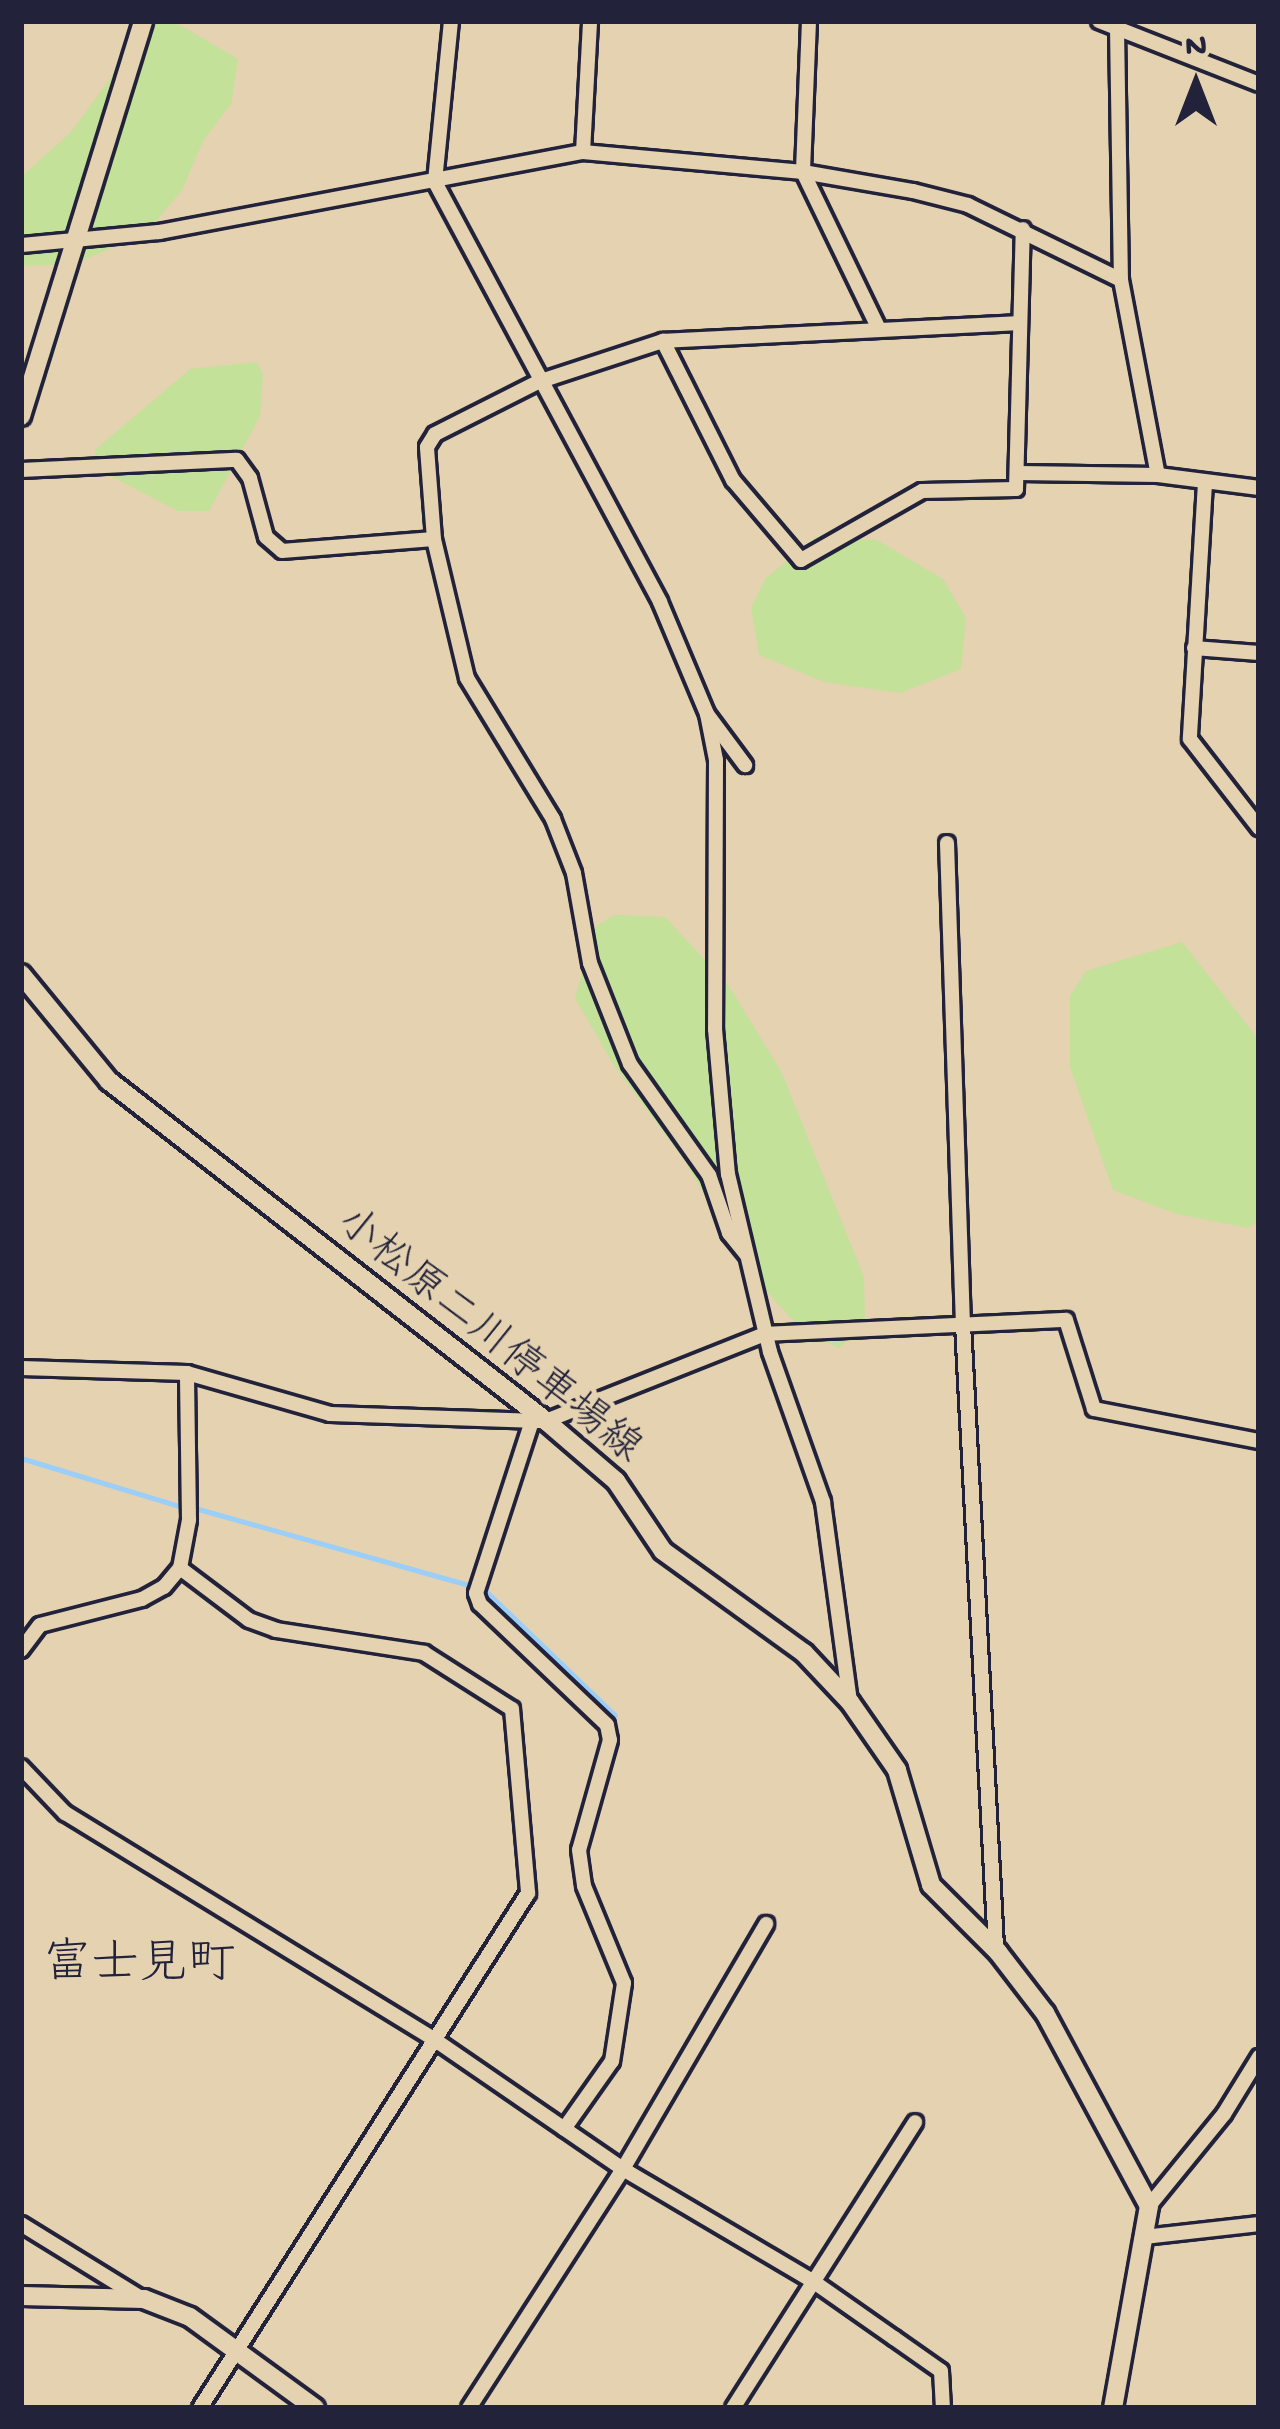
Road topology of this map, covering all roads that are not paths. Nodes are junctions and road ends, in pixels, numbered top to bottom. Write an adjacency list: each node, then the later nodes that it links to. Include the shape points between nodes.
1 (143, 21): 12 (main road)
2 (451, 21): 10 (street)
3 (590, 21): 8 (street)
4 (809, 21): 9 (street)
5 (1099, 21): 6 (street)
6 (1117, 28): 7 (street); 14 (street)
7 (1259, 84)
8 (583, 152): 9 (street); 10 (street)
9 (803, 172): 11 (street, via 968,205); 16 (street)
10 (435, 182): 12 (street); 18 (street)
11 (1023, 229): 14 (street); 15 (street)
12 (75, 243): 13 (street); 19 (main road)
13 (21, 245)
14 (1121, 280): 22 (street)
15 (1019, 323): 16 (street); 21 (street)
16 (878, 327): 17 (street)
17 (663, 341): 18 (street); 21 (street, via 733,481 801,560 922,491 1016,489)
18 (538, 382): 25 (street, via 435,434 428,447); 28 (street, via 660,602)
19 (21, 416)
20 (21, 470): 25 (street, via 237,460 266,537 282,550)
21 (1019, 473): 22 (street)
22 (1158, 476): 23 (street)
23 (1205, 483): 24 (street); 26 (street)
24 (1259, 488)
25 (434, 539): 33 (street, via 467,679 539,793 574,873 602,1001 653,1101 709,1175 729,1233)
26 (1194, 648): 27 (street); 30 (street, via 1190,739)
27 (1259, 653)
28 (707, 714): 29 (street); 33 (street, via 716,760 715,1029 728,1174)
29 (745, 765)
30 (1259, 828)
31 (947, 844): 34 (street)
32 (21, 974): 38 (main road, 小松原二川停車場線, via 109,1081 150,1117)
33 (746, 1254): 35 (street)
34 (963, 1324): 35 (street); 39 (street, via 1066,1320 1094,1408); 45 (street)
35 (765, 1334): 38 (street); 42 (street, via 823,1502)
36 (21, 1368): 37 (street)
37 (187, 1373): 38 (street, via 330,1414); 40 (street, via 189,1520)
38 (539, 1421): 42 (main road, 小松原二川停車場線, via 616,1481 663,1551 804,1653); 49 (street, via 476,1593 607,1725 610,1740 579,1850 584,1886 624,1983 612,2061)
39 (1259, 1441)
40 (180, 1568): 41 (street, via 142,1599 40,1625); 46 (street, via 249,1620 424,1653 512,1708 528,1893)
41 (21, 1650)
42 (850, 1702): 45 (main road, 小松原二川停車場線, via 897,1770 931,1885)
43 (21, 1767): 46 (street, via 64,1813)
44 (766, 1924): 50 (street)
45 (998, 1952): 51 (main road, 小松原二川停車場線, via 1046,2013)
46 (435, 2040): 49 (street); 58 (street)
47 (1259, 2057): 51 (street)
48 (915, 2122): 55 (street)
49 (564, 2129): 50 (street)
50 (623, 2169): 55 (street); 61 (street)
51 (1149, 2206): 54 (main road)
52 (21, 2224): 57 (street)
53 (1259, 2224): 54 (street)
54 (1144, 2236): 64 (main road)
55 (814, 2282): 62 (street); 63 (street, via 941,2371)
56 (21, 2296): 57 (main road)
57 (145, 2300): 58 (main road, via 190,2317)
58 (237, 2350): 59 (street); 60 (main road)
59 (200, 2408)
60 (315, 2408)
61 (469, 2408)
62 (734, 2408)
63 (944, 2408)
64 (1113, 2408)

